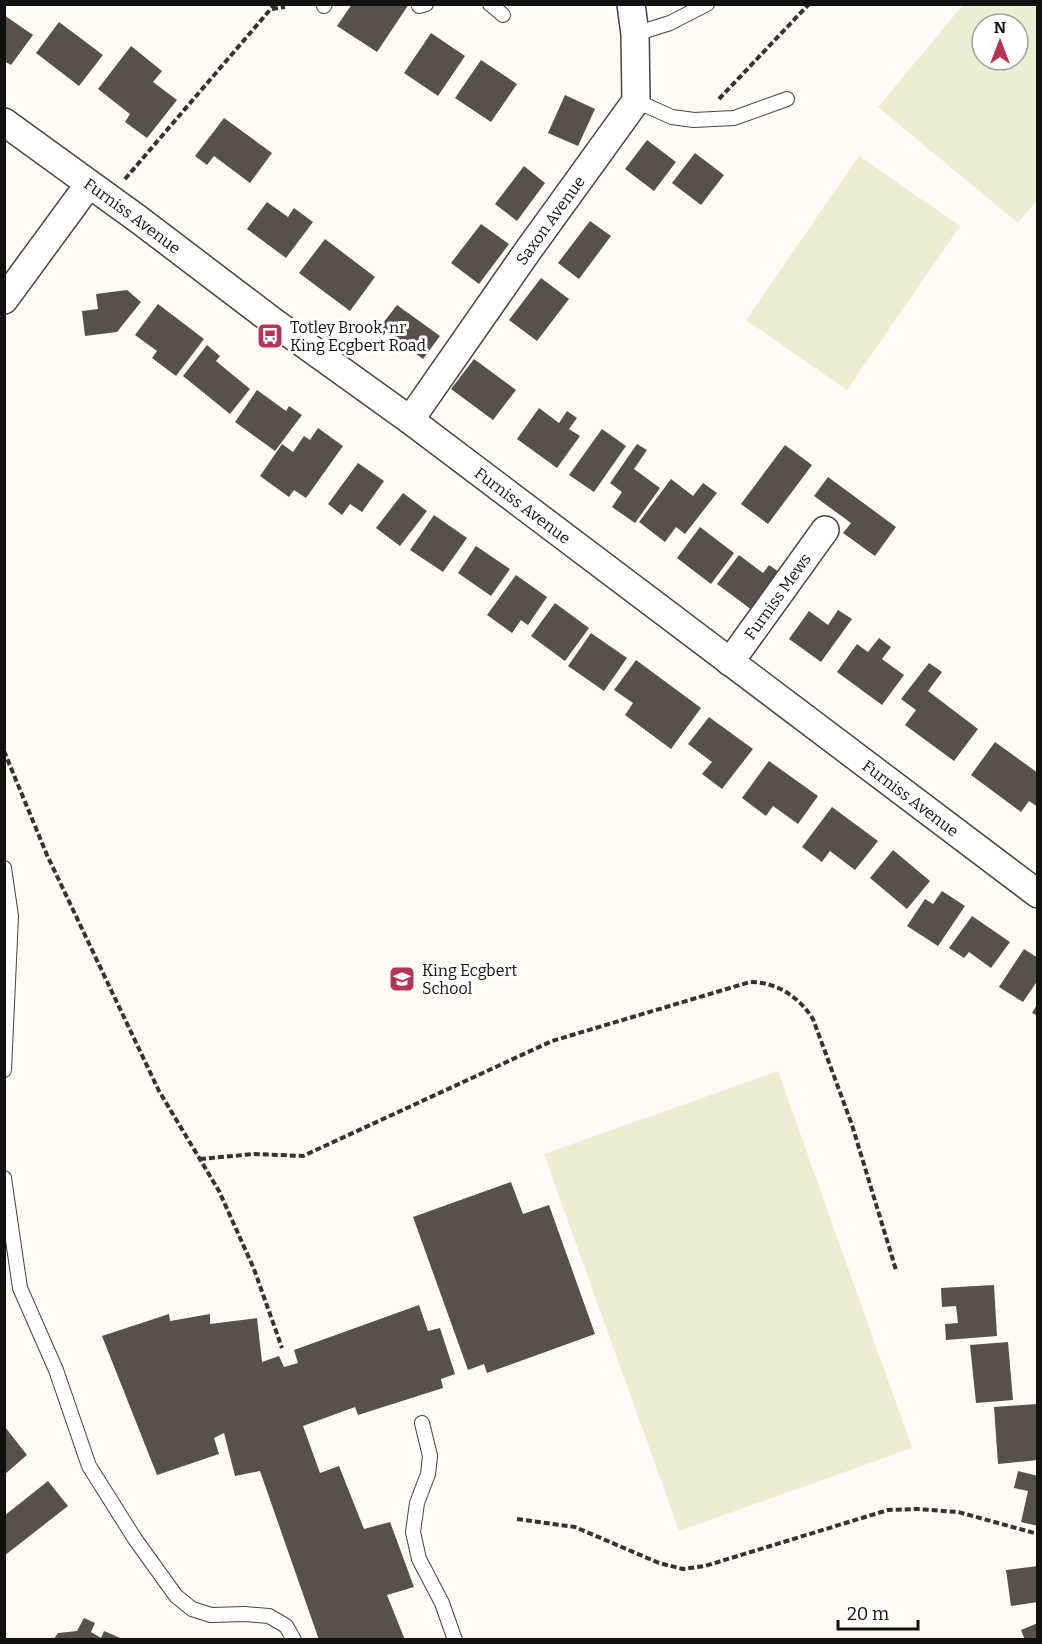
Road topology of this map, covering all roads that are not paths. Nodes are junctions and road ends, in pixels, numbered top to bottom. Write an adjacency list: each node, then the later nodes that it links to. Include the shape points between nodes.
1 (490, 4): 4 (lane)
2 (631, 4): 5 (street)
3 (707, 4): 5 (lane)
4 (503, 15)
5 (635, 34): 7 (street)
6 (787, 99): 7 (lane, via 734,118 694,120 672,117)
7 (636, 101): 11 (street, Saxon Avenue)
8 (4, 122): 9 (street, Furniss Avenue)
9 (89, 184): 10 (street); 11 (street, Furniss Avenue)
10 (4, 300)
11 (410, 420): 13 (street, Furniss Avenue)
12 (825, 531): 13 (street, Furniss Mews)
13 (730, 662): 15 (street, Furniss Avenue)
14 (4, 868): 16 (lane, via 12,916)
15 (1038, 894)
16 (4, 1070)
17 (4, 1178): 19 (lane, via 20,1288 56,1370 89,1466 176,1596 192,1609 211,1615 269,1616 286,1626)
18 (422, 1423): 20 (lane, via 430,1456 413,1532 419,1559)
19 (294, 1640)
20 (456, 1640)

